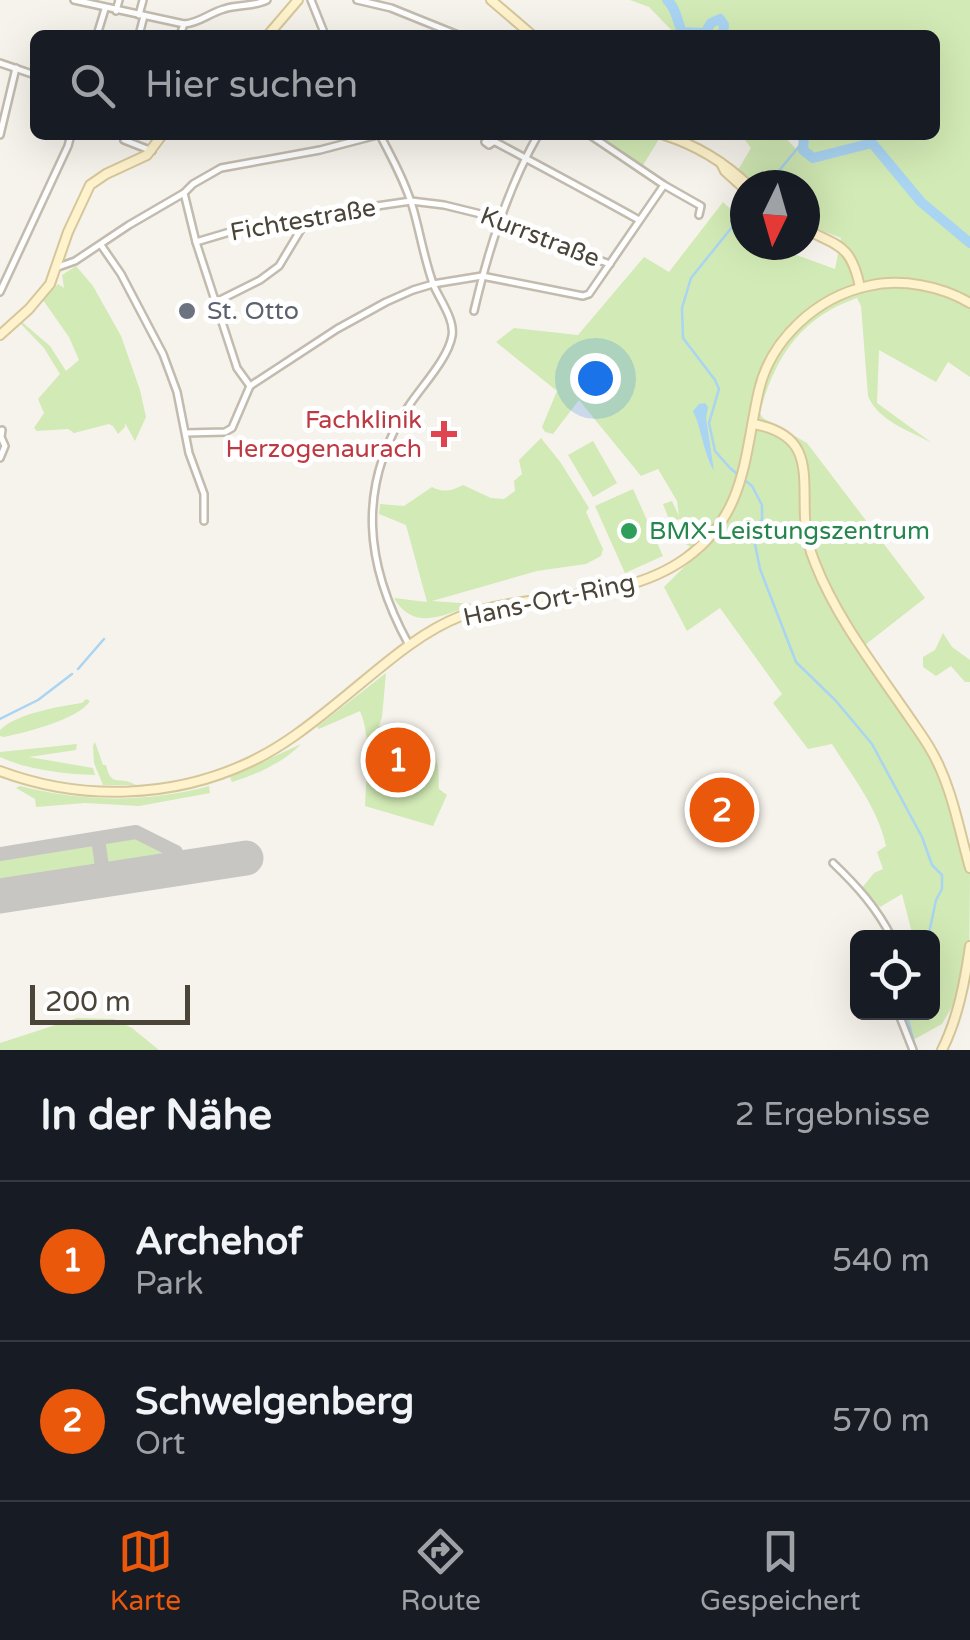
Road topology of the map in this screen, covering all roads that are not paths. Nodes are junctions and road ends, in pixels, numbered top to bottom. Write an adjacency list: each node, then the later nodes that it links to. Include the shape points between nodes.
1 (74, 0): 9 (street)
2 (119, 0): 10 (street)
3 (143, 0): 11 (street)
4 (266, 0): 12 (street)
5 (298, 0): 16 (main road)
6 (310, 0): 17 (street)
7 (357, 0): 18 (street)
8 (491, 0): 19 (main road)
9 (105, 8): 10 (street); 13 (street)
10 (116, 10): 11 (street)
11 (142, 16): 12 (street); 14 (street)
12 (184, 24): 15 (street)
13 (99, 30)
14 (140, 30)
15 (182, 30)
16 (272, 30)
17 (322, 30)
18 (446, 30)
19 (526, 30)
20 (0, 63): 21 (street)
21 (16, 68): 22 (street); 23 (street)
22 (30, 73)
23 (0, 135)
24 (70, 140): 53 (street)
25 (124, 140): 34 (street)
26 (142, 140): 34 (street)
27 (159, 140): 35 (main road)
28 (359, 140): 39 (street, via 221,168)
29 (382, 140): 40 (street)
30 (535, 140): 36 (street)
31 (598, 140): 38 (street)
32 (677, 140): 37 (main road)
33 (495, 142): 36 (street)
34 (140, 145): 35 (street)
35 (152, 151): 49 (main road, via 90,186)
36 (525, 158): 43 (street); 44 (street)
37 (730, 175)
38 (664, 184): 41 (street, via 702,206); 44 (street)
39 (184, 192): 46 (street); 47 (street)
40 (411, 201): 42 (street, Fichtestraße); 43 (street, Kurrstraße); 51 (street)
41 (699, 215)
42 (309, 216): 46 (street, Fichtestraße); 54 (street, via 279,266)
43 (500, 219): 48 (street, Kurrstraße); 50 (street)
44 (639, 220): 48 (street)
45 (820, 236): 52 (main road, via 845,251)
46 (196, 242): 54 (street)
47 (101, 245): 49 (street); 61 (street, via 164,354)
48 (610, 264): 50 (street, via 583,296)
49 (58, 267): 57 (main road, via 46,292)
50 (482, 276): 51 (street); 56 (street)
51 (433, 284): 58 (street, via 364,313); 64 (street, via 452,336 396,425 375,480 372,518 377,568)
52 (860, 287): 55 (main road, via 913,284); 59 (main road, Hans-Ort-Ring, via 822,304 781,344 764,374)
53 (0, 292)
54 (216, 302): 58 (street, via 237,368)
55 (970, 303)
56 (474, 311)
57 (1, 332)
58 (250, 386): 61 (street, via 232,428)
59 (754, 424): 64 (main road, Hans-Ort-Ring, via 736,496 687,557 650,578 608,590 459,617); 67 (main road, via 777,430 802,458 816,568 933,753)
60 (2, 430): 62 (street)
61 (186, 433): 63 (street, via 204,494)
62 (0, 458)
63 (204, 521)
64 (410, 646): 65 (main road, Hans-Ort-Ring, via 291,738 210,777 123,792 47,785)
65 (0, 770)
66 (834, 863): 68 (street)
67 (970, 868)
68 (888, 930)
69 (970, 946): 72 (main road)
70 (901, 1020): 71 (street)
71 (913, 1050)
72 (942, 1050)

